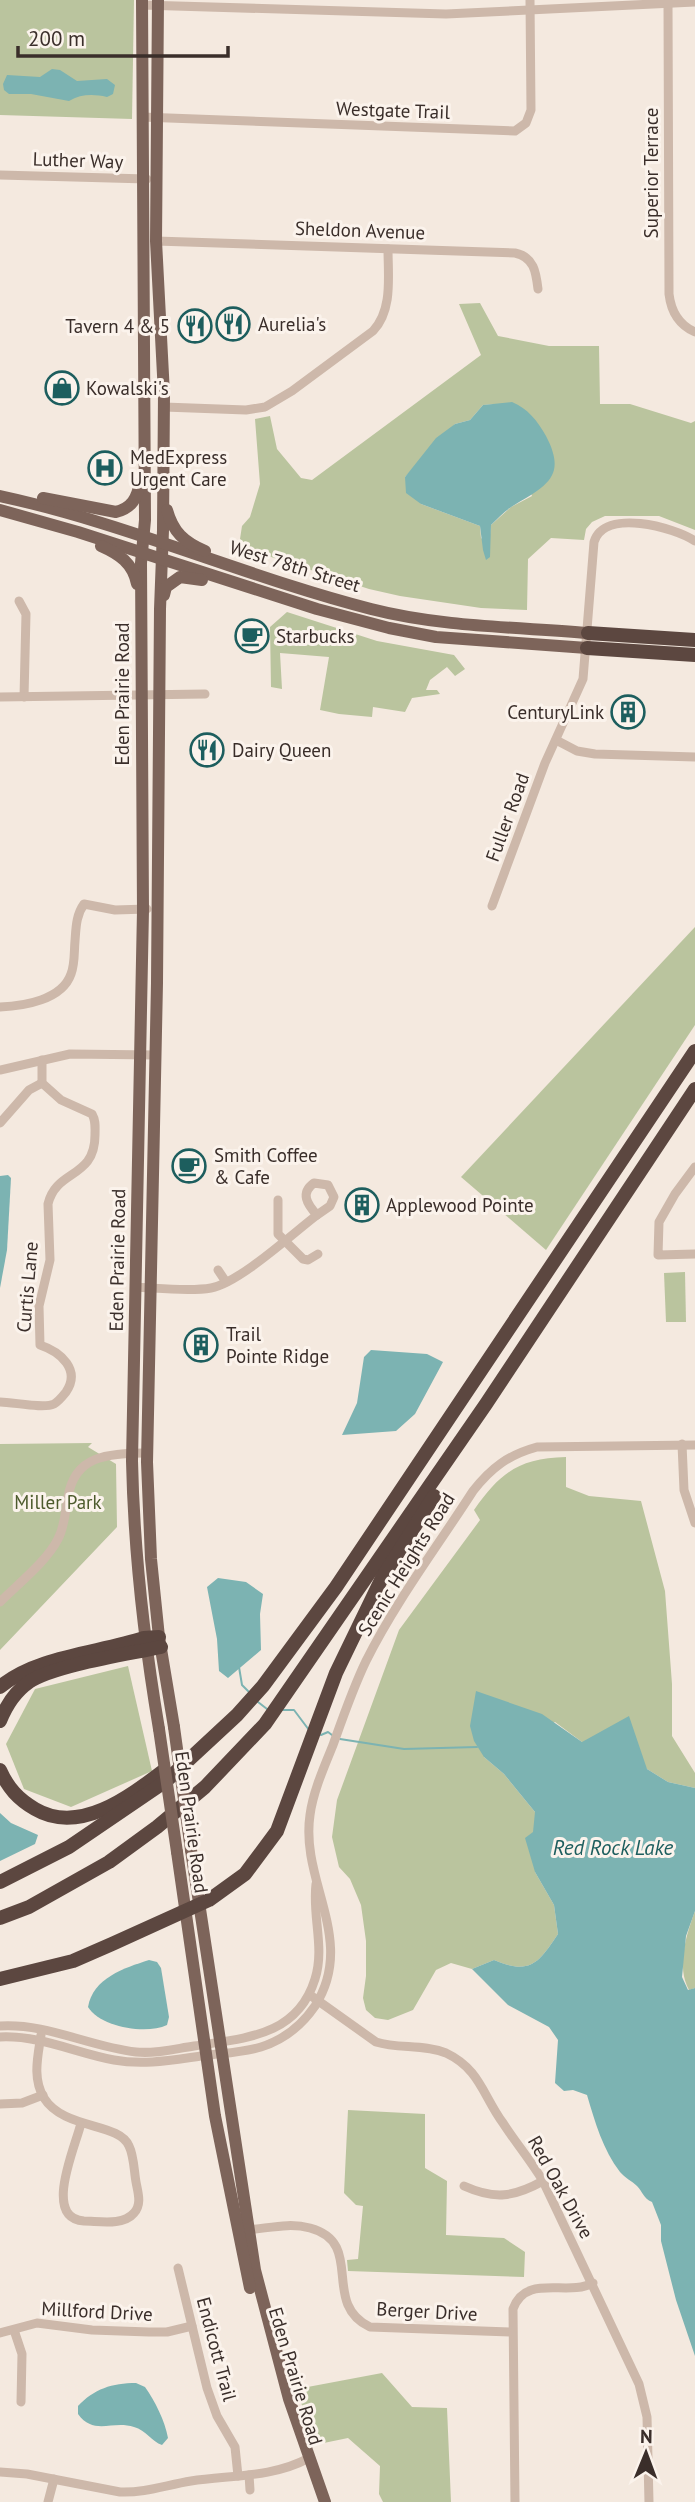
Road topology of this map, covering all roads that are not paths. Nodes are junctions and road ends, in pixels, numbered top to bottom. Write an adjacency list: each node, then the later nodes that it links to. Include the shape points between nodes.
1 (695, 2): 4 (street)
2 (142, 3): 3 (street); 6 (main road, Eden Prairie Road)
3 (158, 3): 5 (street, via 413,14); 7 (main road, Eden Prairie Road)
4 (668, 3): 5 (street); 14 (street, Superior Terrace, via 669,294 675,315)
5 (530, 5): 7 (street, Westgate Trail, via 531,110 526,123 514,131)
6 (142, 117): 7 (street, Westgate Trail); 9 (main road, Eden Prairie Road)
7 (157, 117): 10 (main road, Eden Prairie Road)
8 (0, 175): 9 (street, Luther Way)
9 (141, 179): 10 (street, Luther Way); 16 (main road, Eden Prairie Road)
10 (155, 180): 11 (main road, Eden Prairie Road)
11 (156, 241): 12 (street, Sheldon Avenue); 15 (main road, Eden Prairie Road)
12 (388, 249): 13 (street, Sheldon Avenue, via 523,255 533,264); 15 (street, via 387,304 380,322 292,391 265,407 246,410)
13 (538, 289)
14 (695, 332)
15 (164, 407): 19 (main road, Eden Prairie Road)
16 (146, 452): 17 (main road, via 137,496 125,509 106,511); 22 (main road, Eden Prairie Road)
17 (0, 489)
18 (0, 496): 22 (main road, West 78th Street, via 54,508)
19 (164, 496): 24 (main road, Eden Prairie Road); 28 (main road, via 174,529 191,545)
20 (0, 510): 25 (main road, West 78th Street)
21 (0, 516): 30 (main road, via 90,542 120,556 133,570)
22 (144, 538): 24 (main road, West 78th Street); 25 (main road, Eden Prairie Road)
23 (695, 541): 32 (street, Fuller Road, via 656,525 601,530 594,542)
24 (163, 544): 26 (main road, Eden Prairie Road); 28 (main road, West 78th Street)
25 (143, 553): 26 (main road, West 78th Street); 30 (main road, Eden Prairie Road)
26 (162, 560): 27 (main road, West 78th Street); 31 (main road, Eden Prairie Road)
27 (254, 590): 31 (main road, via 180,577 166,587); 34 (main road, West 78th Street, via 317,610 436,637)
28 (329, 597): 32 (main road, West 78th Street, via 438,621)
29 (19, 601): 40 (street, via 26,614)
30 (141, 603): 37 (main road, Eden Prairie Road)
31 (160, 608): 38 (main road, Eden Prairie Road)
32 (588, 633): 33 (highway); 34 (street, Fuller Road)
33 (695, 640)
34 (587, 648): 35 (highway); 41 (street, Fuller Road, via 583,679)
35 (695, 656)
36 (205, 694): 38 (street)
37 (142, 695): 38 (street); 40 (street); 45 (main road, Eden Prairie Road)
38 (159, 695): 44 (main road, Eden Prairie Road)
39 (0, 696): 40 (street)
40 (24, 697)
41 (556, 740): 42 (street, via 595,754); 43 (street, Fuller Road)
42 (695, 757)
43 (492, 906)
44 (157, 909): 45 (street); 49 (main road, Eden Prairie Road)
45 (143, 910): 46 (street, via 84,904 76,925 71,974 62,988 27,1004); 48 (main road, Eden Prairie Road)
46 (0, 1007)
47 (695, 1051): 76 (highway, via 336,1587)
48 (141, 1055): 49 (street); 50 (street, via 69,1054); 63 (main road, Eden Prairie Road)
49 (155, 1055): 64 (main road, Eden Prairie Road)
50 (42, 1060): 51 (street); 52 (street)
51 (0, 1070)
52 (42, 1083): 54 (street, via 29,1090); 65 (street, Curtis Lane, via 61,1100 92,1114 96,1123 90,1161 59,1184 48,1205 50,1260 39,1306 40,1345 60,1354 72,1381 61,1399 50,1405)
53 (695, 1089): 66 (highway)
54 (0, 1123)
55 (695, 1167): 60 (street, via 659,1222 659,1255)
56 (278, 1200): 58 (street, via 278,1234)
57 (317, 1215): 58 (street)
58 (283, 1240): 59 (street, via 303,1259); 62 (street, via 236,1279)
59 (318, 1254)
60 (695, 1254)
61 (218, 1270): 62 (street)
62 (222, 1284): 64 (street, via 211,1289)
63 (135, 1287): 64 (street); 70 (main road, Eden Prairie Road)
64 (151, 1288): 69 (main road, Eden Prairie Road)
65 (0, 1402)
66 (486, 1404): 80 (highway, via 451,1471 382,1578 336,1673 285,1814 268,1846 245,1874); 81 (highway, via 257,1733 205,1787 138,1841 40,1900)
67 (682, 1444): 68 (street, Scenic Heights Road); 71 (street, via 684,1490); 83 (street, Scenic Heights Road, via 537,1447 512,1455 487,1473 392,1614 357,1680 310,1814 320,1950)
68 (695, 1445)
69 (147, 1453): 70 (street); 73 (main road, Eden Prairie Road)
70 (132, 1454): 72 (street, via 100,1457 79,1472 71,1485 58,1539); 74 (main road, Eden Prairie Road, via 135,1552)
71 (695, 1523)
72 (0, 1602)
73 (160, 1642): 74 (highway); 80 (main road, Eden Prairie Road, bridge, via 191,1850)
74 (145, 1644): 75 (highway, via 43,1665); 77 (highway, via 30,1682 13,1697); 80 (main road, Eden Prairie Road, bridge, via 177,1852)
75 (0, 1687)
76 (237, 1715): 78 (highway, via 154,1778 85,1817 62,1818 40,1812 21,1801); 79 (highway, via 131,1807 69,1847)
77 (0, 1721)
78 (0, 1770)
79 (0, 1882)
80 (192, 1907): 82 (highway, via 73,1961); 88 (main road, Eden Prairie Road); 89 (main road, Eden Prairie Road)
81 (0, 1918)
82 (0, 1979)
83 (314, 1997): 88 (street, Scenic Heights Road, via 305,2019 281,2038 260,2047); 93 (street, Red Oak Drive, via 376,2042 430,2049 457,2059 478,2078)
84 (0, 2026): 85 (street, Scenic Heights Road)
85 (42, 2030): 87 (street); 89 (street, Scenic Heights Road, via 135,2052)
86 (0, 2037): 87 (street, Scenic Heights Road)
87 (41, 2040): 89 (street, Scenic Heights Road, via 127,2062 160,2062); 90 (street, via 37,2075)
88 (220, 2048): 89 (street, Scenic Heights Road); 95 (main road, Eden Prairie Road)
89 (205, 2050): 95 (main road, Eden Prairie Road)
90 (43, 2095): 91 (street, via 22,2103); 92 (street, via 59,2114)
91 (0, 2104)
92 (81, 2123): 92 (street, via 116,2133 129,2145 139,2201 135,2213 123,2221 79,2220 64,2209 61,2196)
93 (543, 2182): 94 (street, via 510,2196); 97 (street, Red Oak Drive)
94 (464, 2186)
95 (242, 2230): 98 (street, Berger Drive, via 303,2227 322,2233 342,2261 344,2299); 105 (main road, Eden Prairie Road, via 271,2367)
96 (178, 2268): 100 (street, Endicott Trail)
97 (593, 2283): 102 (street, via 583,2289 525,2292 513,2309); 115 (street, Red Oak Drive, via 644,2400)
98 (350, 2313): 99 (street); 102 (street, Berger Drive, via 379,2329)
99 (341, 2320)
100 (192, 2326): 101 (street, Millford Drive, via 149,2332 37,2323); 108 (street, Endicott Trail, via 211,2403 235,2447)
101 (14, 2330): 103 (street, Millford Drive); 104 (street, via 23,2367)
102 (512, 2332): 114 (street)
103 (0, 2333)
104 (21, 2402)
105 (305, 2460): 107 (street); 112 (main road, Eden Prairie Road); 113 (main road, Eden Prairie Road)
106 (0, 2472): 109 (street)
107 (249, 2475): 108 (street); 110 (street)
108 (238, 2476): 109 (street, via 188,2482 148,2496)
109 (54, 2479): 111 (street)
110 (250, 2490)
111 (48, 2502)
112 (317, 2502)
113 (325, 2502)
114 (515, 2502)
115 (649, 2502)

